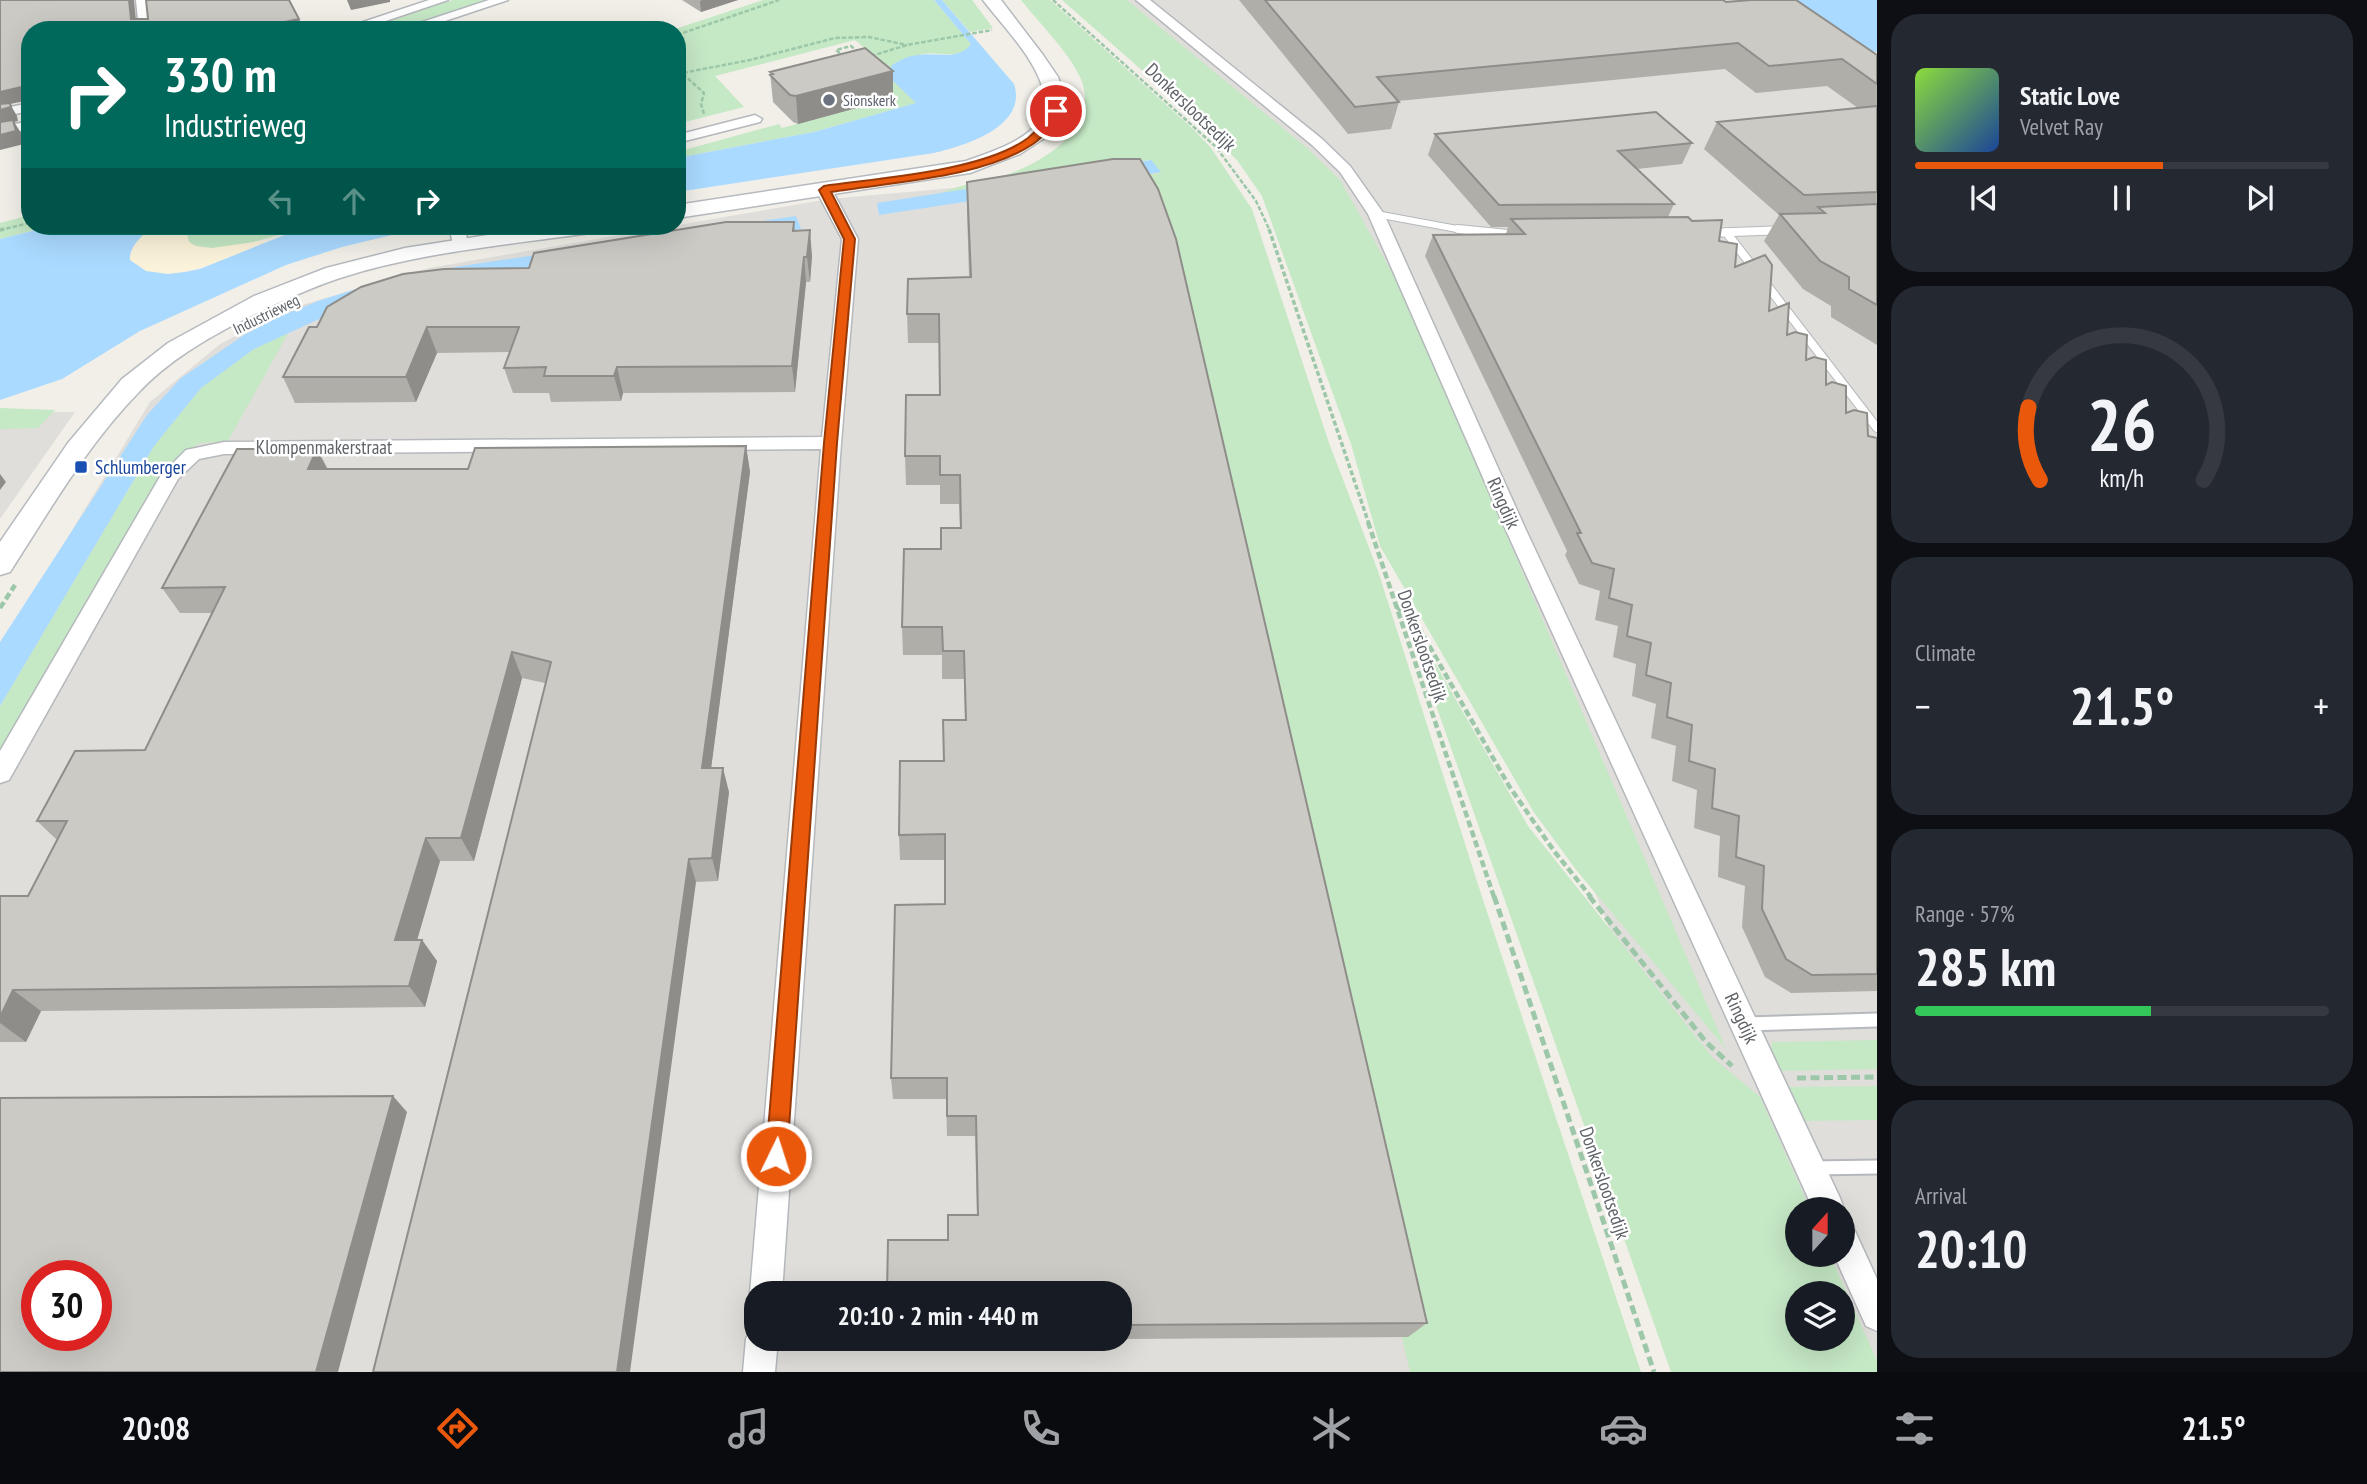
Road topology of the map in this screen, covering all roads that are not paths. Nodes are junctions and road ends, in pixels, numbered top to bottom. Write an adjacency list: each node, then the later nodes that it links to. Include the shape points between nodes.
1 (142, 0): 7 (street)
2 (442, 0): 5 (street)
3 (502, 0): 9 (street)
4 (1142, 0): 18 (street, Ringdijk, via 1317,142 1345,169)
5 (405, 5): 8 (street)
6 (991, 10): 16 (street, via 1042,64 1056,89 1056,111 1045,128 1031,141 970,167)
7 (145, 21)
8 (367, 21)
9 (433, 21)
10 (21, 109): 11 (street)
11 (0, 113)
12 (755, 119): 15 (street)
13 (21, 127): 14 (street)
14 (0, 131)
15 (686, 137)
16 (824, 190): 17 (street); 26 (street, via 849,239)
17 (686, 211)
18 (1376, 214): 23 (lane, via 1479,233); 30 (street, Ringdijk, via 1514,528)
19 (1795, 229): 20 (lane)
20 (1726, 232): 21 (lane); 25 (lane)
21 (1698, 233)
22 (482, 235): 24 (street, Industrieweg)
23 (1520, 235)
24 (459, 236): 27 (street, Industrieweg, via 300,285 175,350 132,383 84,439)
25 (1877, 428)
26 (831, 443): 28 (street, Klompenmakerstraat, via 225,448 193,454 171,475); 35 (street)
27 (7, 575)
28 (0, 773)
29 (1877, 1020): 30 (lane)
30 (1745, 1024): 32 (street, Ringdijk)
31 (1877, 1167): 32 (lane)
32 (1810, 1168): 33 (street, Ringdijk)
33 (1823, 1197)
34 (1855, 1266): 36 (street)
35 (766, 1281)
36 (1877, 1315)
37 (761, 1351): 38 (street)
38 (760, 1372)

